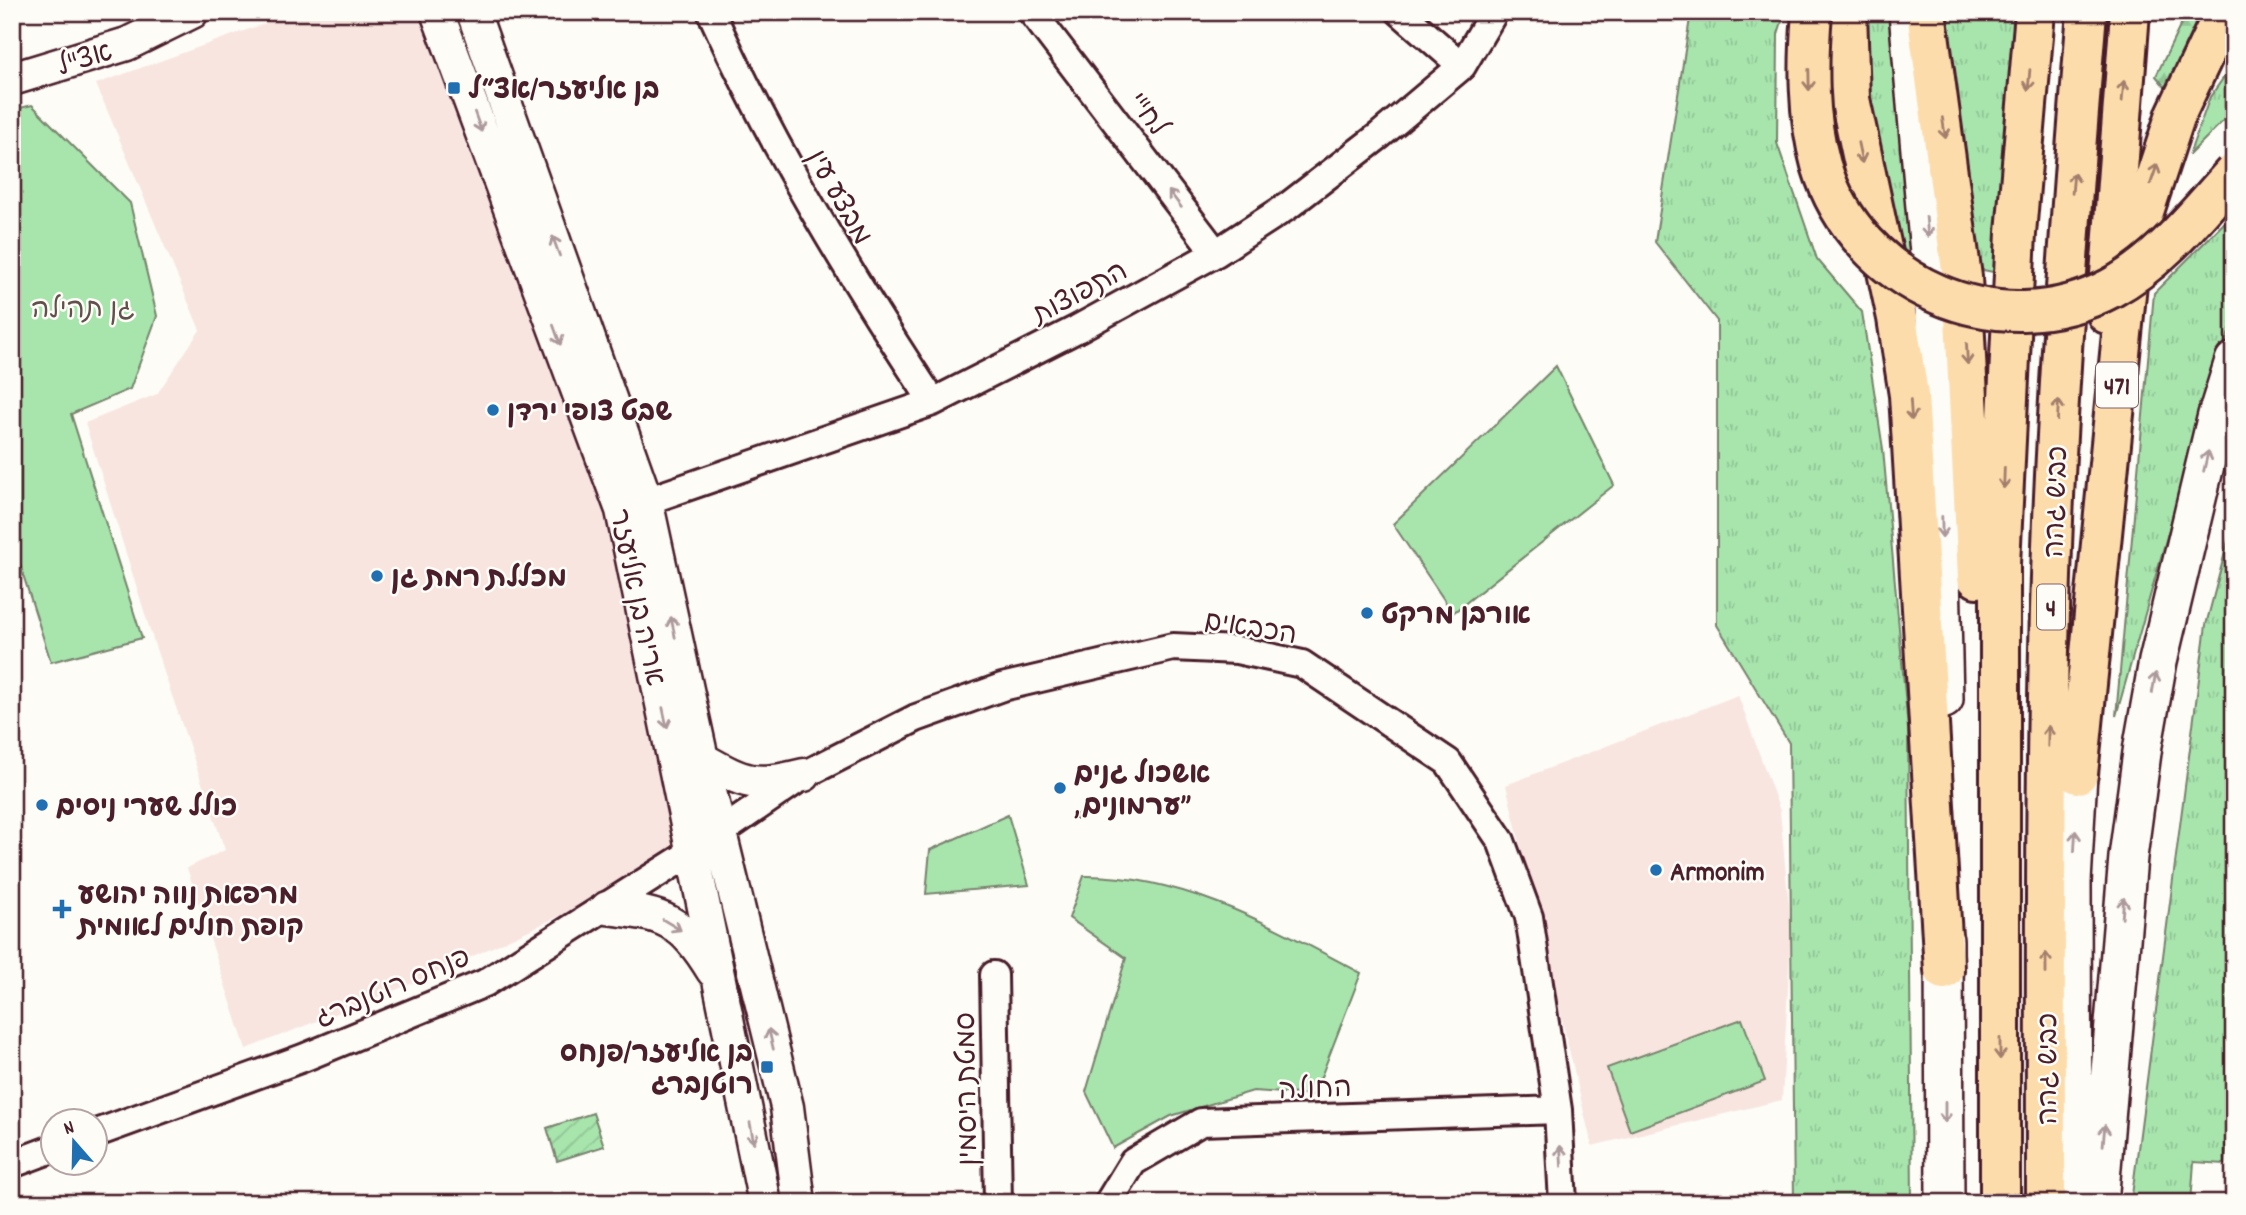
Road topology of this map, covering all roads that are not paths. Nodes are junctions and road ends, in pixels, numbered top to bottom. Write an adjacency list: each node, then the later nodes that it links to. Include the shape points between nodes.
1 (192, 12): 17 (street, אצ"ל, via 127,44)
2 (436, 12): 22 (street, אריה בן אליעזר, one-way to 22)
3 (473, 12): 22 (street, אריה בן אליעזר, one-way to 3)
4 (711, 12): 21 (street, מבצע עין, via 748,96 849,275)
5 (1032, 12): 19 (street, לח"י, one-way to 5)
6 (1400, 12): 16 (street)
7 (1494, 12): 16 (street, התפוצות)
8 (1812, 12): 18 (highway, one-way to 18, bridge, via 1812,118 1821,165 1838,206 1878,256 1903,277 1948,300 2024,312 2096,295 2147,263)
9 (1847, 12): 29 (highway, one-way to 29, via 1850,99 1909,395)
10 (1908, 12): 29 (main road, one-way to 29, via 1935,321 1944,633)
11 (1926, 12): 32 (highway, one-way to 32, via 1963,291)
12 (2035, 12): 32 (highway, כביש גהה / 4, one-way to 32, via 2016,233 2000,565)
13 (2087, 12): 44 (highway, כביש גהה / 4, one-way to 13, via 2053,523)
14 (2130, 12): 25 (highway, one-way to 14)
15 (2224, 12): 25 (highway, 471, one-way to 15, via 2130,254 2176,114)
16 (1462, 66): 19 (street, התפוצות, via 1288,206)
17 (12, 79)
18 (2234, 173)
19 (1216, 253): 21 (street, התפוצות)
20 (2234, 361): 46 (main road, one-way to 20, via 2128,857 2143,746 2158,661)
21 (933, 402): 22 (street, התפוצות)
22 (634, 505): 23 (street, אריה בן אליעזר, one-way to 22); 27 (street, אריה בן אליעזר, one-way to 27)
23 (702, 759): 24 (street, via 752,783); 26 (street, אריה בן אליעזר)
24 (804, 775): 26 (street, הכבאים); 33 (street, הכבאים, via 916,718 1002,687 1173,648 1237,650 1302,664 1448,762 1501,841 1529,917)
25 (2078, 775): 45 (main road, one-way to 25, via 2073,882)
26 (721, 830): 27 (street, הכבאים); 38 (street, אריה בן אליעזר, one-way to 26, via 787,1107)
27 (692, 852): 28 (street, פנחס רוטנברג); 31 (street, אריה בן אליעזר)
28 (607, 908): 31 (street, one-way to 31, via 671,921 695,941); 34 (street, פנחס רוטנברג, via 485,984 303,1058)
29 (1944, 970): 42 (main road, one-way to 42)
30 (994, 975): 39 (street, סמטת היסמין)
31 (722, 985): 37 (street, אריה בן אליעזר, one-way to 37)
32 (2000, 1008): 43 (highway, כביש גהה / 4, one-way to 43)
33 (1558, 1110): 40 (street, החולה, via 1201,1122 1133,1162); 41 (street, הכבאים, one-way to 33)
34 (108, 1129)
35 (38, 1154): 36 (street)
36 (12, 1164)
37 (765, 1203)
38 (799, 1203)
39 (998, 1203)
40 (1108, 1203)
41 (1563, 1203)
42 (1945, 1203)
43 (2000, 1203)
44 (2046, 1203)
45 (2073, 1203)
46 (2099, 1203)

